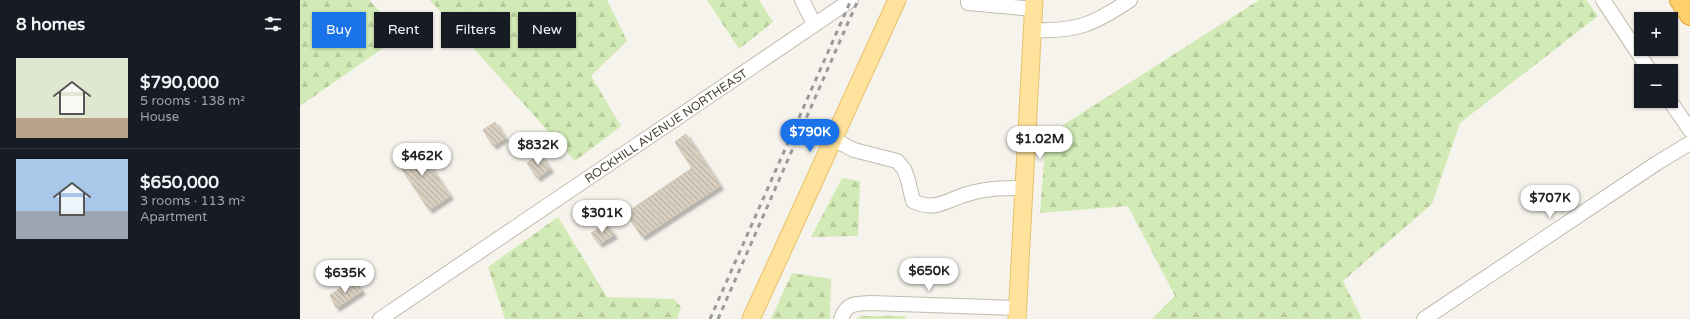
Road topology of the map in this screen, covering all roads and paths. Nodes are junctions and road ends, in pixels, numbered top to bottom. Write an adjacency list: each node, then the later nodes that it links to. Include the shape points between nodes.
1 (802, 0): 10 (street)
2 (851, 0): 10 (street, ROCKHILL AVENUE NORTHEAST)
3 (897, 0): 15 (main road)
4 (968, 0): 8 (street, via 968,3)
5 (1130, 0): 11 (street, via 1088,24 1065,30)
6 (1603, 0): 12 (street)
7 (1680, 0): 9 (highway)
8 (1034, 4): 11 (main road)
9 (1690, 16)
10 (814, 24): 20 (street, ROCKHILL AVENUE NORTHEAST)
11 (1033, 30): 17 (main road)
12 (1645, 64)
13 (1675, 108): 14 (street)
14 (1690, 130)
15 (833, 139): 17 (street, via 854,150 897,161 906,175 912,201 918,204 931,207 970,193); 21 (main road)
16 (1690, 143): 22 (street, via 1656,163)
17 (1023, 188): 19 (main road)
18 (844, 313): 19 (street, via 853,304 871,303)
19 (1017, 314)
20 (380, 319)
21 (750, 319)
22 (1424, 319)

